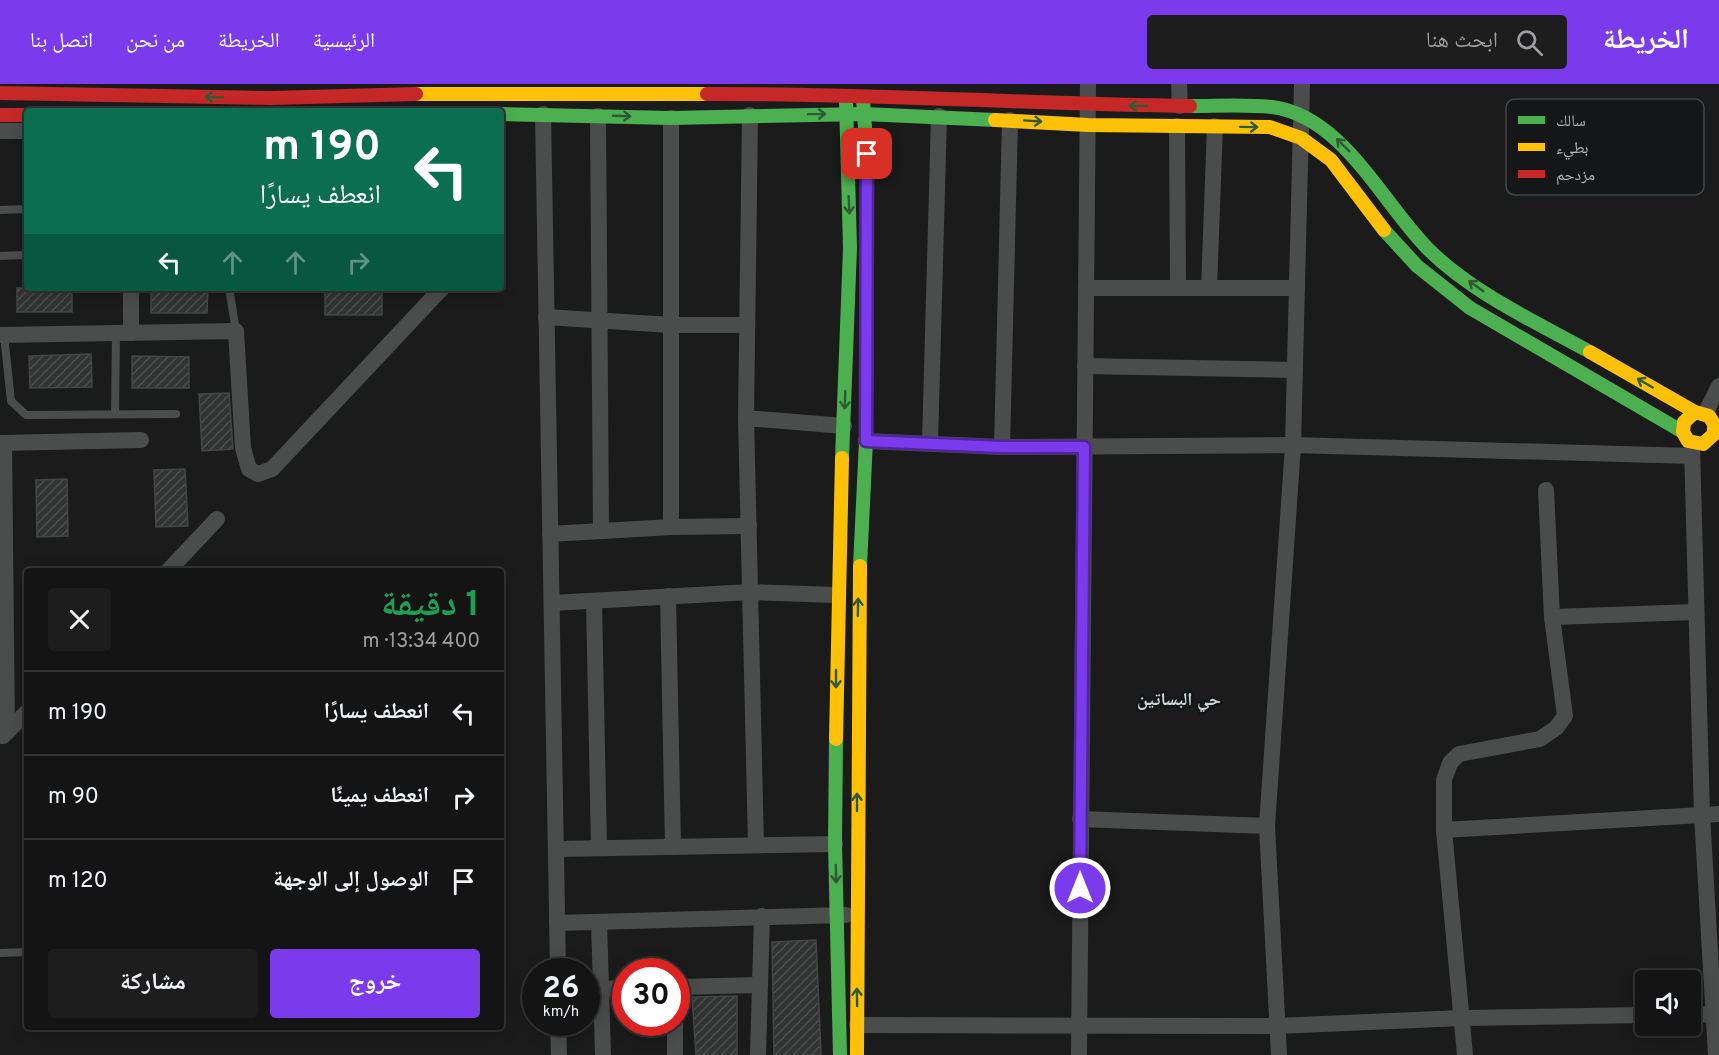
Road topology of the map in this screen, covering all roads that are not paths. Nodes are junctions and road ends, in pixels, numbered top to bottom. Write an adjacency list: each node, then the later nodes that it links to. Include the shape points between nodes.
1 (1088, 84): 11 (street)
2 (1179, 84): 12 (street)
3 (1302, 84): 20 (street)
4 (75, 89): 9 (street, one-way to 4); 10 (street)
5 (448, 89): 6 (street, via 544,96); 9 (street)
6 (754, 89): 7 (street)
7 (845, 90): 8 (street); 16 (street)
8 (862, 90): 11 (street); 17 (street)
9 (272, 91)
10 (0, 93)
11 (1088, 105): 12 (street, one-way to 11); 25 (street)
12 (1180, 106): 20 (street, via 1272,107)
13 (504, 114): 14 (street)
14 (543, 114): 21 (street); 42 (street)
15 (750, 114): 16 (street, one-way to 16); 23 (street); 45 (street)
16 (846, 114): 17 (street); 56 (street, one-way to 56, via 850,220)
17 (864, 114): 22 (street); 58 (street)
18 (0, 115): 19 (street)
19 (24, 115)
20 (1302, 115): 30 (street); 55 (street, one-way to 20, via 1482,291 1430,251 1343,144)
21 (598, 116): 23 (street, one-way to 23); 43 (street)
22 (939, 116): 24 (street); 60 (street)
23 (671, 118): 44 (street)
24 (1010, 120): 25 (street, one-way to 25); 63 (street)
25 (1088, 125): 26 (street); 35 (street)
26 (1177, 126): 27 (street); 36 (street)
27 (1215, 126): 30 (street, one-way to 30, via 1270,127); 37 (street)
28 (0, 131): 29 (street)
29 (24, 131)
30 (1301, 138): 38 (street); 61 (street, via 1331,160 1373,218 1417,266 1470,308)
31 (24, 209): 32 (lane)
32 (0, 210)
33 (24, 255): 34 (lane)
34 (0, 256)
35 (1086, 288): 36 (street); 49 (street)
36 (1178, 288): 37 (street)
37 (1209, 288): 38 (street)
38 (1297, 288): 50 (street)
39 (130, 291): 47 (street)
40 (229, 291): 46 (lane)
41 (439, 291): 46 (street, via 272,469 258,474 249,469 243,448)
42 (546, 317): 43 (street); 71 (street)
43 (600, 320): 44 (street); 70 (street)
44 (671, 325): 45 (street); 69 (street)
45 (746, 325): 54 (street)
46 (236, 331): 47 (street)
47 (123, 333): 48 (street); 52 (lane)
48 (2, 335): 52 (lane, via 11,401 26,415)
49 (1085, 366): 50 (street); 64 (street)
50 (1295, 370): 62 (street)
51 (1719, 386): 55 (street)
52 (115, 414): 53 (lane)
53 (176, 414)
54 (746, 418): 56 (street); 68 (street)
55 (1708, 419): 61 (street, via 1712,438); 61 (street, via 1684,422)
56 (844, 426): 75 (street)
57 (141, 440): 59 (street)
58 (866, 441): 60 (street); 94 (street, one-way to 58, via 858,597)
59 (2, 443): 73 (street)
60 (930, 443): 63 (street)
61 (1693, 444): 62 (street); 65 (street); 79 (street)
62 (1293, 445): 64 (street); 86 (street)
63 (1002, 447): 64 (street)
64 (1084, 447): 85 (street)
65 (1719, 449)
66 (1546, 490): 80 (street)
67 (217, 519): 72 (street)
68 (749, 526): 69 (street); 74 (street)
69 (671, 527): 70 (street)
70 (601, 531): 71 (street)
71 (550, 534): 78 (street)
72 (171, 568)
73 (2, 580): 82 (street)
74 (750, 592): 75 (street); 76 (street); 89 (street)
75 (837, 595): 88 (street, one-way to 88)
76 (668, 597): 77 (street); 90 (street)
77 (594, 601): 78 (street); 91 (street)
78 (552, 603): 92 (street)
79 (1696, 612): 80 (street); 84 (street)
80 (1552, 617): 87 (street, via 1565,716 1540,739 1459,754 1450,763 1444,780)
81 (24, 715): 82 (street)
82 (3, 735)
83 (1719, 814): 84 (street)
84 (1702, 815): 87 (street); 105 (street)
85 (1080, 819): 86 (street); 110 (street)
86 (1267, 826): 111 (street)
87 (1444, 830): 108 (street)
88 (835, 844): 89 (street); 93 (street, one-way to 93)
89 (756, 845): 90 (street)
90 (673, 847): 91 (street)
91 (599, 848): 92 (street)
92 (556, 849): 97 (street)
93 (836, 915): 94 (street); 95 (street); 118 (street)
94 (856, 915): 109 (street, one-way to 94)
95 (762, 916): 96 (street); 101 (street)
96 (599, 922): 97 (street); 103 (street)
97 (557, 923): 100 (street)
98 (24, 952): 99 (lane)
99 (0, 953)
100 (558, 958)
101 (760, 985): 102 (street); 117 (street)
102 (690, 987)
103 (601, 988): 104 (street); 115 (street)
104 (612, 988)
105 (1713, 1014): 107 (street); 123 (street)
106 (1635, 1015): 108 (street)
107 (1701, 1015)
108 (1461, 1018): 111 (street); 122 (street)
109 (857, 1025): 110 (street); 119 (street)
110 (1079, 1025): 111 (street); 120 (street)
111 (1277, 1026): 121 (street)
112 (558, 1036): 114 (street)
113 (675, 1036): 116 (street)
114 (559, 1055)
115 (603, 1055)
116 (675, 1055)
117 (758, 1055)
118 (840, 1055)
119 (857, 1055)
120 (1079, 1055)
121 (1279, 1055)
122 (1465, 1055)
123 (1716, 1055)

